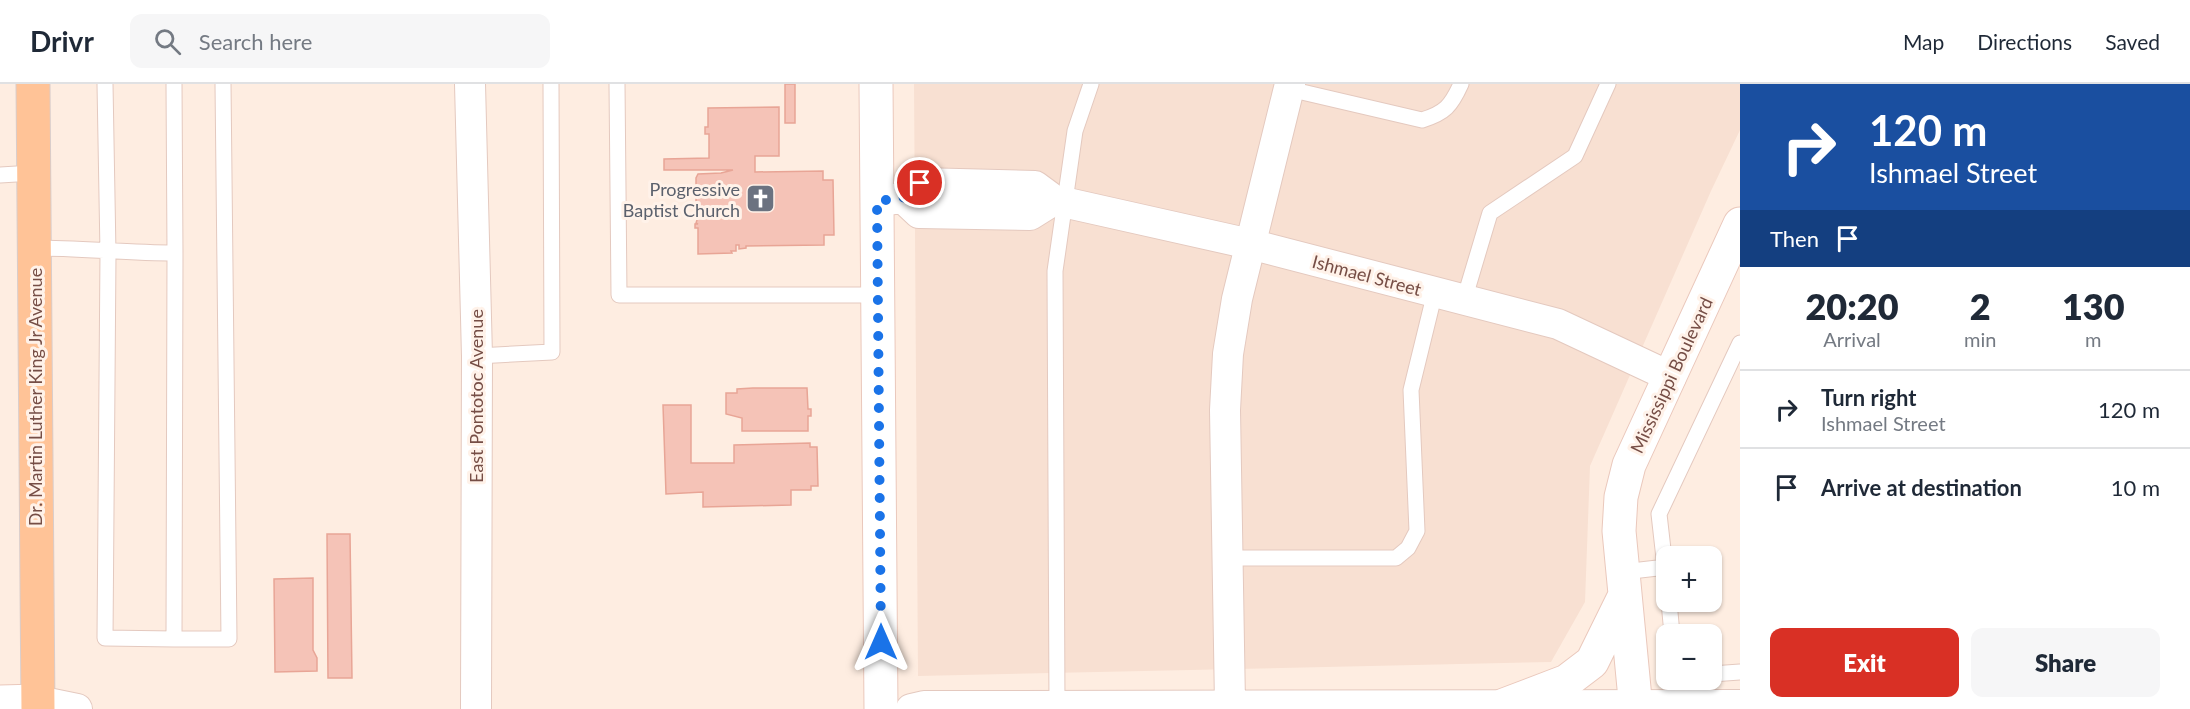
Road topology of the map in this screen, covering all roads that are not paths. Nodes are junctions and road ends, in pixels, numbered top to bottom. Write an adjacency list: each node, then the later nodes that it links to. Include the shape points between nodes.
1 (33, 84): 13 (main road, Dr. Martin Luther King Jr Avenue)
2 (105, 84): 20 (lane)
3 (174, 84): 21 (lane)
4 (223, 84): 32 (lane, via 229,639)
5 (470, 84): 26 (street, East Pontotoc Avenue)
6 (551, 84): 26 (lane, via 552,352)
7 (617, 84): 23 (lane, via 619,295)
8 (876, 84): 15 (street)
9 (1091, 84): 16 (lane)
10 (1461, 84): 12 (lane, via 1454,100 1441,114 1422,120)
11 (1608, 84): 24 (lane, via 1575,156 1490,213)
12 (1290, 87): 18 (street)
13 (33, 173): 14 (lane); 19 (main road, Dr. Martin Luther King Jr Avenue)
14 (0, 175)
15 (890, 200): 16 (street, via 919,213 1030,215); 23 (street)
16 (1059, 201): 18 (street, Ishmael Street); 38 (lane, via 1055,271)
17 (1740, 224): 27 (street, Mississippi Boulevard)
18 (1250, 244): 22 (street, Ishmael Street); 29 (street, via 1228,354)
19 (34, 248): 20 (lane, via 79,248); 37 (main road, Dr. Martin Luther King Jr Avenue)
20 (108, 253): 21 (lane); 32 (lane, via 105,638)
21 (175, 253): 32 (lane)
22 (1435, 292): 24 (street, Ishmael Street); 29 (lane, via 1411,390 1417,531 1408,548 1396,558)
23 (878, 295): 45 (street)
24 (1464, 300): 27 (street, Ishmael Street, via 1558,324)
25 (1740, 342): 28 (lane, via 1659,514)
26 (477, 356): 44 (street, East Pontotoc Avenue)
27 (1671, 376): 31 (street, Mississippi Boulevard, via 1629,465 1621,497 1619,531)
28 (1663, 546)
29 (1227, 558): 36 (street)
30 (1656, 571): 31 (lane)
31 (1624, 584): 39 (street, via 1592,662 1567,681); 42 (street, Mississippi Boulevard)
32 (174, 639)
33 (1740, 672): 34 (lane)
34 (1722, 673)
35 (0, 702): 37 (street)
36 (1230, 704): 38 (street); 41 (street)
37 (38, 705): 43 (street)
38 (1057, 705): 46 (street)
39 (1504, 705): 41 (street); 42 (street)
40 (1740, 705): 42 (street)
41 (1432, 707)
42 (1636, 708)
43 (77, 709)
44 (476, 709)
45 (881, 709)
46 (911, 709)

